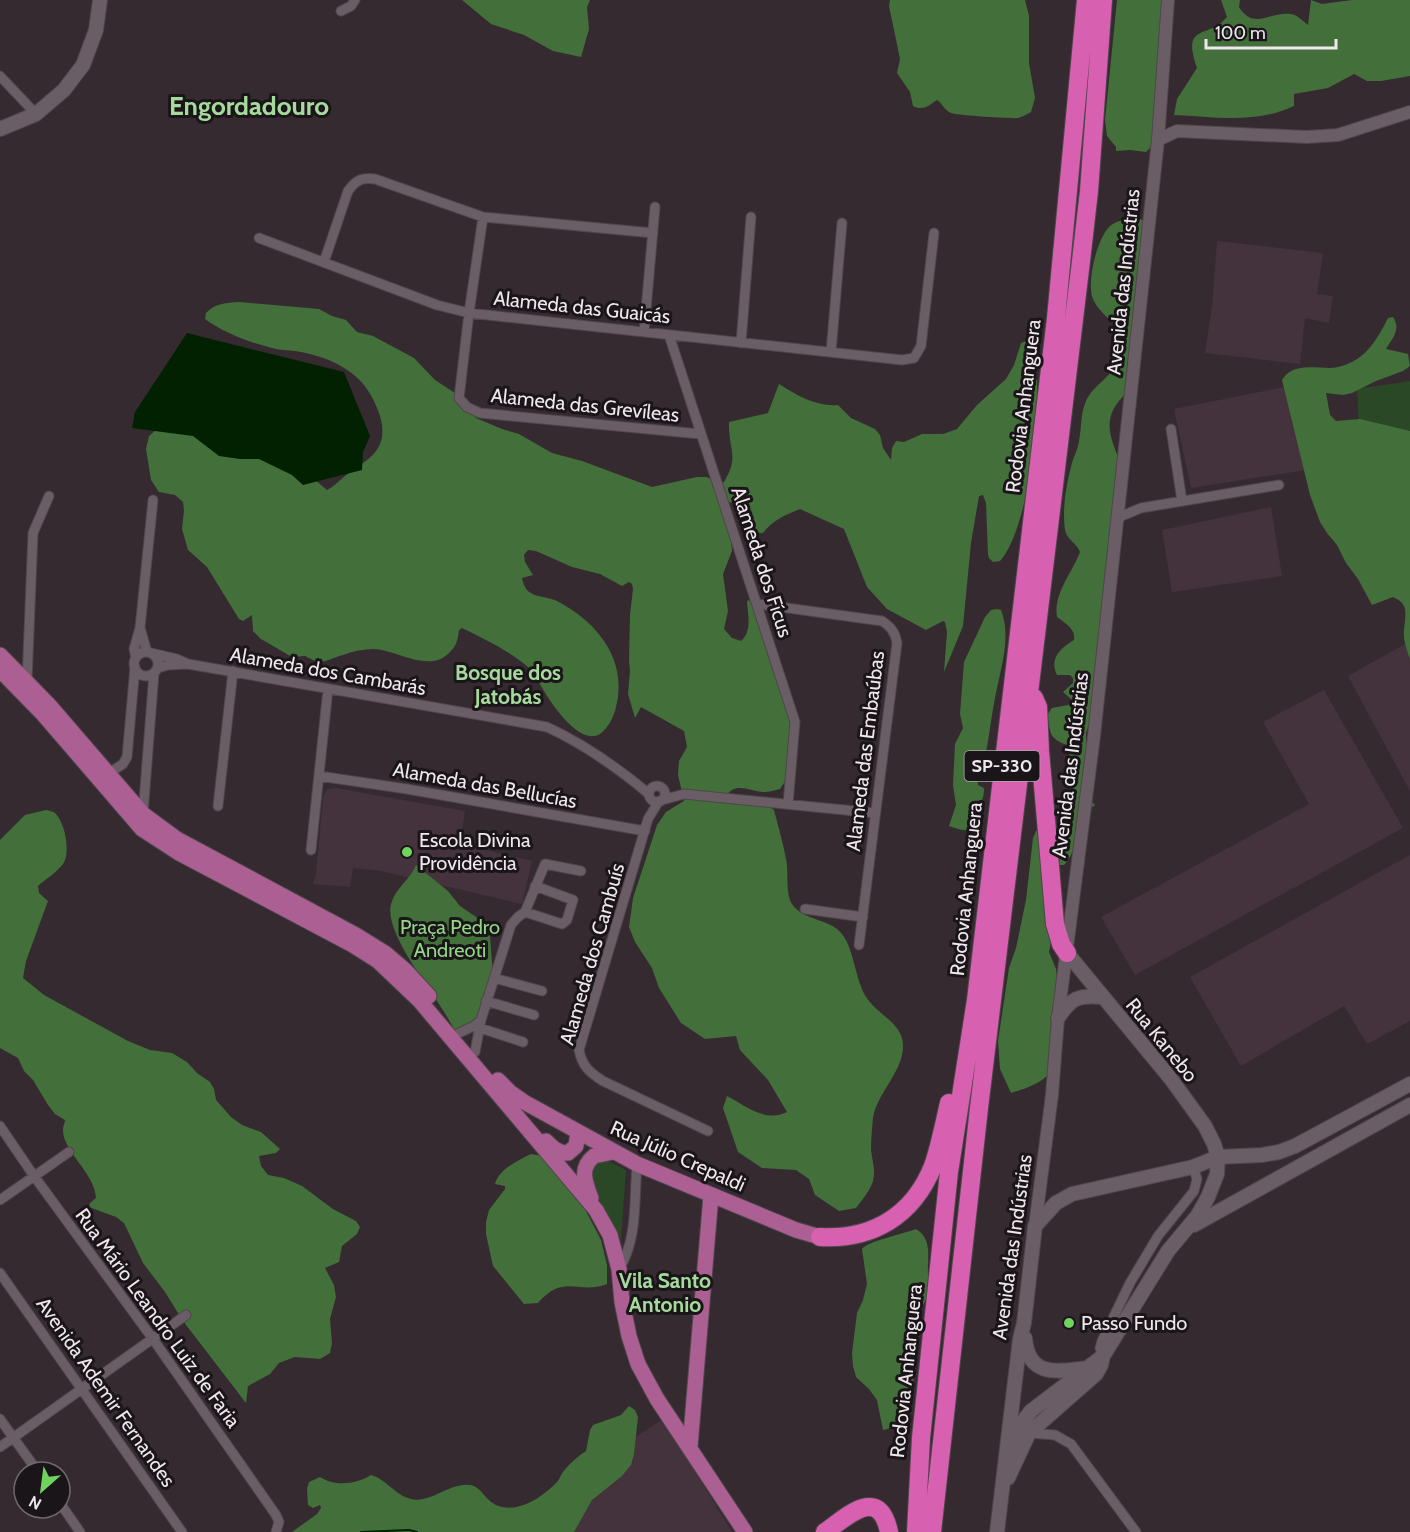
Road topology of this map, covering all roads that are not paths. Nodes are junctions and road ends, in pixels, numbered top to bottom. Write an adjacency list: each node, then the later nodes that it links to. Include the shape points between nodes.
1 (100, 0): 9 (main road, via 96,30 82,65 64,90)
2 (356, 0): 6 (street)
3 (1086, 0): 70 (highway, Rodovia Anhanguera / SP-330, via 1056,318)
4 (1103, 0): 43 (highway, Rodovia Anhanguera / SP-330, via 1086,214)
5 (1168, 0): 11 (street, Avenida das Indústrias)
6 (341, 11)
7 (0, 76): 9 (street)
8 (1410, 112): 11 (street, via 1338,135 1177,131)
9 (36, 114): 10 (main road)
10 (0, 129)
11 (1158, 140): 31 (street, Avenida das Indústrias)
12 (655, 207): 16 (street)
13 (483, 217): 16 (street); 19 (street, via 365,178 348,191); 20 (street)
14 (751, 217): 23 (street)
15 (842, 223): 24 (street)
16 (653, 233): 21 (street)
17 (934, 233): 24 (street, Alameda das Guaicás, via 921,346 914,358)
18 (259, 238): 19 (street, Alameda das Guaicás)
19 (324, 262): 20 (street, Alameda das Guaicás, via 437,305)
20 (469, 313): 21 (street, Alameda das Guaicás); 26 (street, Alameda das Grevíleas, via 459,398 467,407 480,413)
21 (644, 332): 22 (street, Alameda das Guaicás)
22 (669, 334): 23 (street, Alameda das Guaicás); 26 (street, Alameda dos Fícus)
23 (741, 343): 24 (street, Alameda das Guaicás)
24 (831, 352)
25 (1171, 429): 30 (street)
26 (700, 434): 32 (street, Alameda dos Fícus)
27 (1279, 485): 30 (street)
28 (49, 496): 41 (street, via 33,533)
29 (153, 500): 33 (street)
30 (1182, 501): 31 (street, via 1142,508)
31 (1117, 518): 66 (street, Avenida das Indústrias)
32 (758, 604): 53 (street, Alameda dos Fícus, via 795,722); 55 (street, Alameda das Embaúbas, via 882,621 895,634)
33 (140, 628): 34 (street); 36 (street, via 134,650)
34 (149, 652): 36 (street, via 139,655); 37 (street, Alameda dos Cambarás); 39 (street, via 158,661)
35 (0, 655): 41 (main road, Rua Júlio Crepaldi)
36 (136, 663): 39 (street, via 141,674 150,675); 44 (street)
37 (188, 664): 39 (street, Alameda dos Cambarás, via 168,664); 40 (street, Alameda dos Cambarás)
38 (0, 670): 79 (main road, via 142,828 179,853 378,961 419,1000)
39 (156, 670): 45 (street)
40 (233, 671): 42 (street, Alameda dos Cambarás); 54 (street)
41 (27, 681): 46 (main road, Rua Júlio Crepaldi)
42 (328, 689): 47 (street, Alameda dos Cambarás, via 547,728 567,736); 48 (street)
43 (1029, 689): 66 (highway, via 1038,707 1055,924); 123 (highway, Rodovia Anhanguera / SP-330)
44 (130, 722): 45 (street); 46 (street, via 127,757)
45 (149, 723): 56 (street)
46 (109, 773): 56 (main road, Rua Júlio Crepaldi)
47 (626, 774): 49 (street, Alameda dos Cambarás); 51 (street, Alameda dos Cambarás)
48 (319, 776): 58 (street, Alameda das Bellucías); 59 (street)
49 (659, 787): 50 (street, Alameda dos Cambarás); 51 (street, via 651,788); 52 (street, via 665,794)
50 (684, 794): 52 (street, Alameda dos Cambarás); 53 (street, Alameda dos Cambarás)
51 (649, 795): 52 (street, via 653,801); 57 (street, Alameda dos Cambuís)
52 (661, 800): 57 (street, Alameda dos Cambuís)
53 (788, 804): 55 (street, Alameda dos Cambarás)
54 (218, 806)
55 (875, 813): 64 (street, Alameda das Embaúbas)
56 (143, 814): 75 (main road, Rua Júlio Crepaldi, via 177,839 385,953)
57 (648, 819): 58 (street, Alameda dos Cambuís)
58 (645, 831): 82 (street, Alameda dos Cambuís, via 579,1050 589,1073)
59 (311, 850)
60 (581, 871): 61 (street, via 545,864)
61 (535, 886): 63 (street); 63 (street, via 573,900 567,920 562,924)
62 (805, 909): 64 (street)
63 (525, 912): 67 (street, via 511,926)
64 (863, 917): 65 (street, Alameda das Embaúbas)
65 (859, 945)
66 (1067, 953): 69 (main road, Rua Kanebo); 73 (street, Avenida das Indústrias)
67 (494, 978): 68 (street); 71 (street)
68 (542, 991)
69 (1102, 997): 73 (main road, via 1071,1000); 86 (main road, Rua Kanebo, via 1176,1085 1205,1126)
70 (976, 1000): 95 (highway, via 933,1165 916,1195 904,1210 875,1229 848,1236); 122 (highway, Rodovia Anhanguera / SP-330, via 949,1172 921,1438)
71 (486, 1001): 72 (street); 74 (street)
72 (534, 1015)
73 (1058, 1018): 93 (street, Avenida das Indústrias)
74 (478, 1025): 75 (street); 76 (street); 77 (street)
75 (459, 1033): 77 (main road, Rua Júlio Crepaldi)
76 (523, 1042)
77 (475, 1052): 83 (main road, Rua Júlio Crepaldi, via 498,1081 524,1102)
78 (1410, 1084): 86 (main road, via 1295,1146 1262,1155)
79 (507, 1104): 83 (main road, via 561,1153 573,1150); 92 (main road)
80 (1410, 1105): 94 (main road)
81 (0, 1126): 89 (street, Rua Mário Leandro Luiz de Faria)
82 (708, 1131)
83 (578, 1132): 85 (main road, Rua Júlio Crepaldi)
84 (69, 1152): 89 (street)
85 (613, 1152): 87 (main road, Rua Júlio Crepaldi); 92 (main road, via 594,1156 585,1167 584,1179)
86 (1218, 1157): 88 (main road); 94 (main road, via 1212,1188)
87 (636, 1164): 90 (main road, Rua Júlio Crepaldi); 96 (street, via 632,1237 628,1255)
88 (1193, 1167): 93 (main road, via 1065,1197); 101 (street, via 1197,1179 1194,1191 1158,1236 1130,1283 1102,1341)
89 (34, 1176): 91 (street); 100 (street, Rua Mário Leandro Luiz de Faria)
90 (711, 1195): 95 (main road, Rua Júlio Crepaldi); 105 (main road)
91 (0, 1200)
92 (596, 1210): 96 (main road, via 610,1235)
93 (1035, 1226): 99 (main road, Avenida das Indústrias)
94 (1188, 1228): 101 (main road, via 1168,1251)
95 (820, 1237)
96 (619, 1269): 107 (main road, via 622,1302 638,1364)
97 (0, 1273): 103 (street, Avenida Ademir Fernandes)
98 (186, 1315): 100 (street)
99 (1024, 1323): 102 (main road, via 1026,1349 1033,1364 1058,1371); 114 (main road, Avenida das Indústrias)
100 (153, 1339): 103 (street); 118 (street, Rua Mário Leandro Luiz de Faria, via 276,1515)
101 (1103, 1356): 102 (main road); 104 (main road, via 1096,1374)
102 (1087, 1368): 104 (main road)
103 (82, 1389): 111 (street); 117 (street, Avenida Ademir Fernandes)
104 (1063, 1393): 106 (main road); 114 (main road, via 1031,1411 1016,1433)
105 (693, 1408): 107 (main road, via 679,1419); 113 (main road)
106 (1048, 1414): 109 (main road); 110 (street)
107 (669, 1416): 113 (main road)
108 (0, 1419): 111 (street)
109 (1029, 1432): 110 (street); 116 (main road)
110 (1055, 1436): 125 (street, via 1071,1444)
111 (13, 1437): 112 (street); 115 (street)
112 (0, 1447)
113 (690, 1447): 119 (main road)
114 (1007, 1459): 116 (main road, Avenida das Indústrias)
115 (29, 1460)
116 (1003, 1488): 124 (main road, Avenida das Indústrias)
117 (182, 1532)
118 (276, 1532)
119 (745, 1532)
120 (825, 1532): 121 (highway, via 856,1509 865,1507 880,1513)
121 (889, 1532)
122 (916, 1532)
123 (932, 1532)
124 (997, 1532)
125 (1136, 1532)

